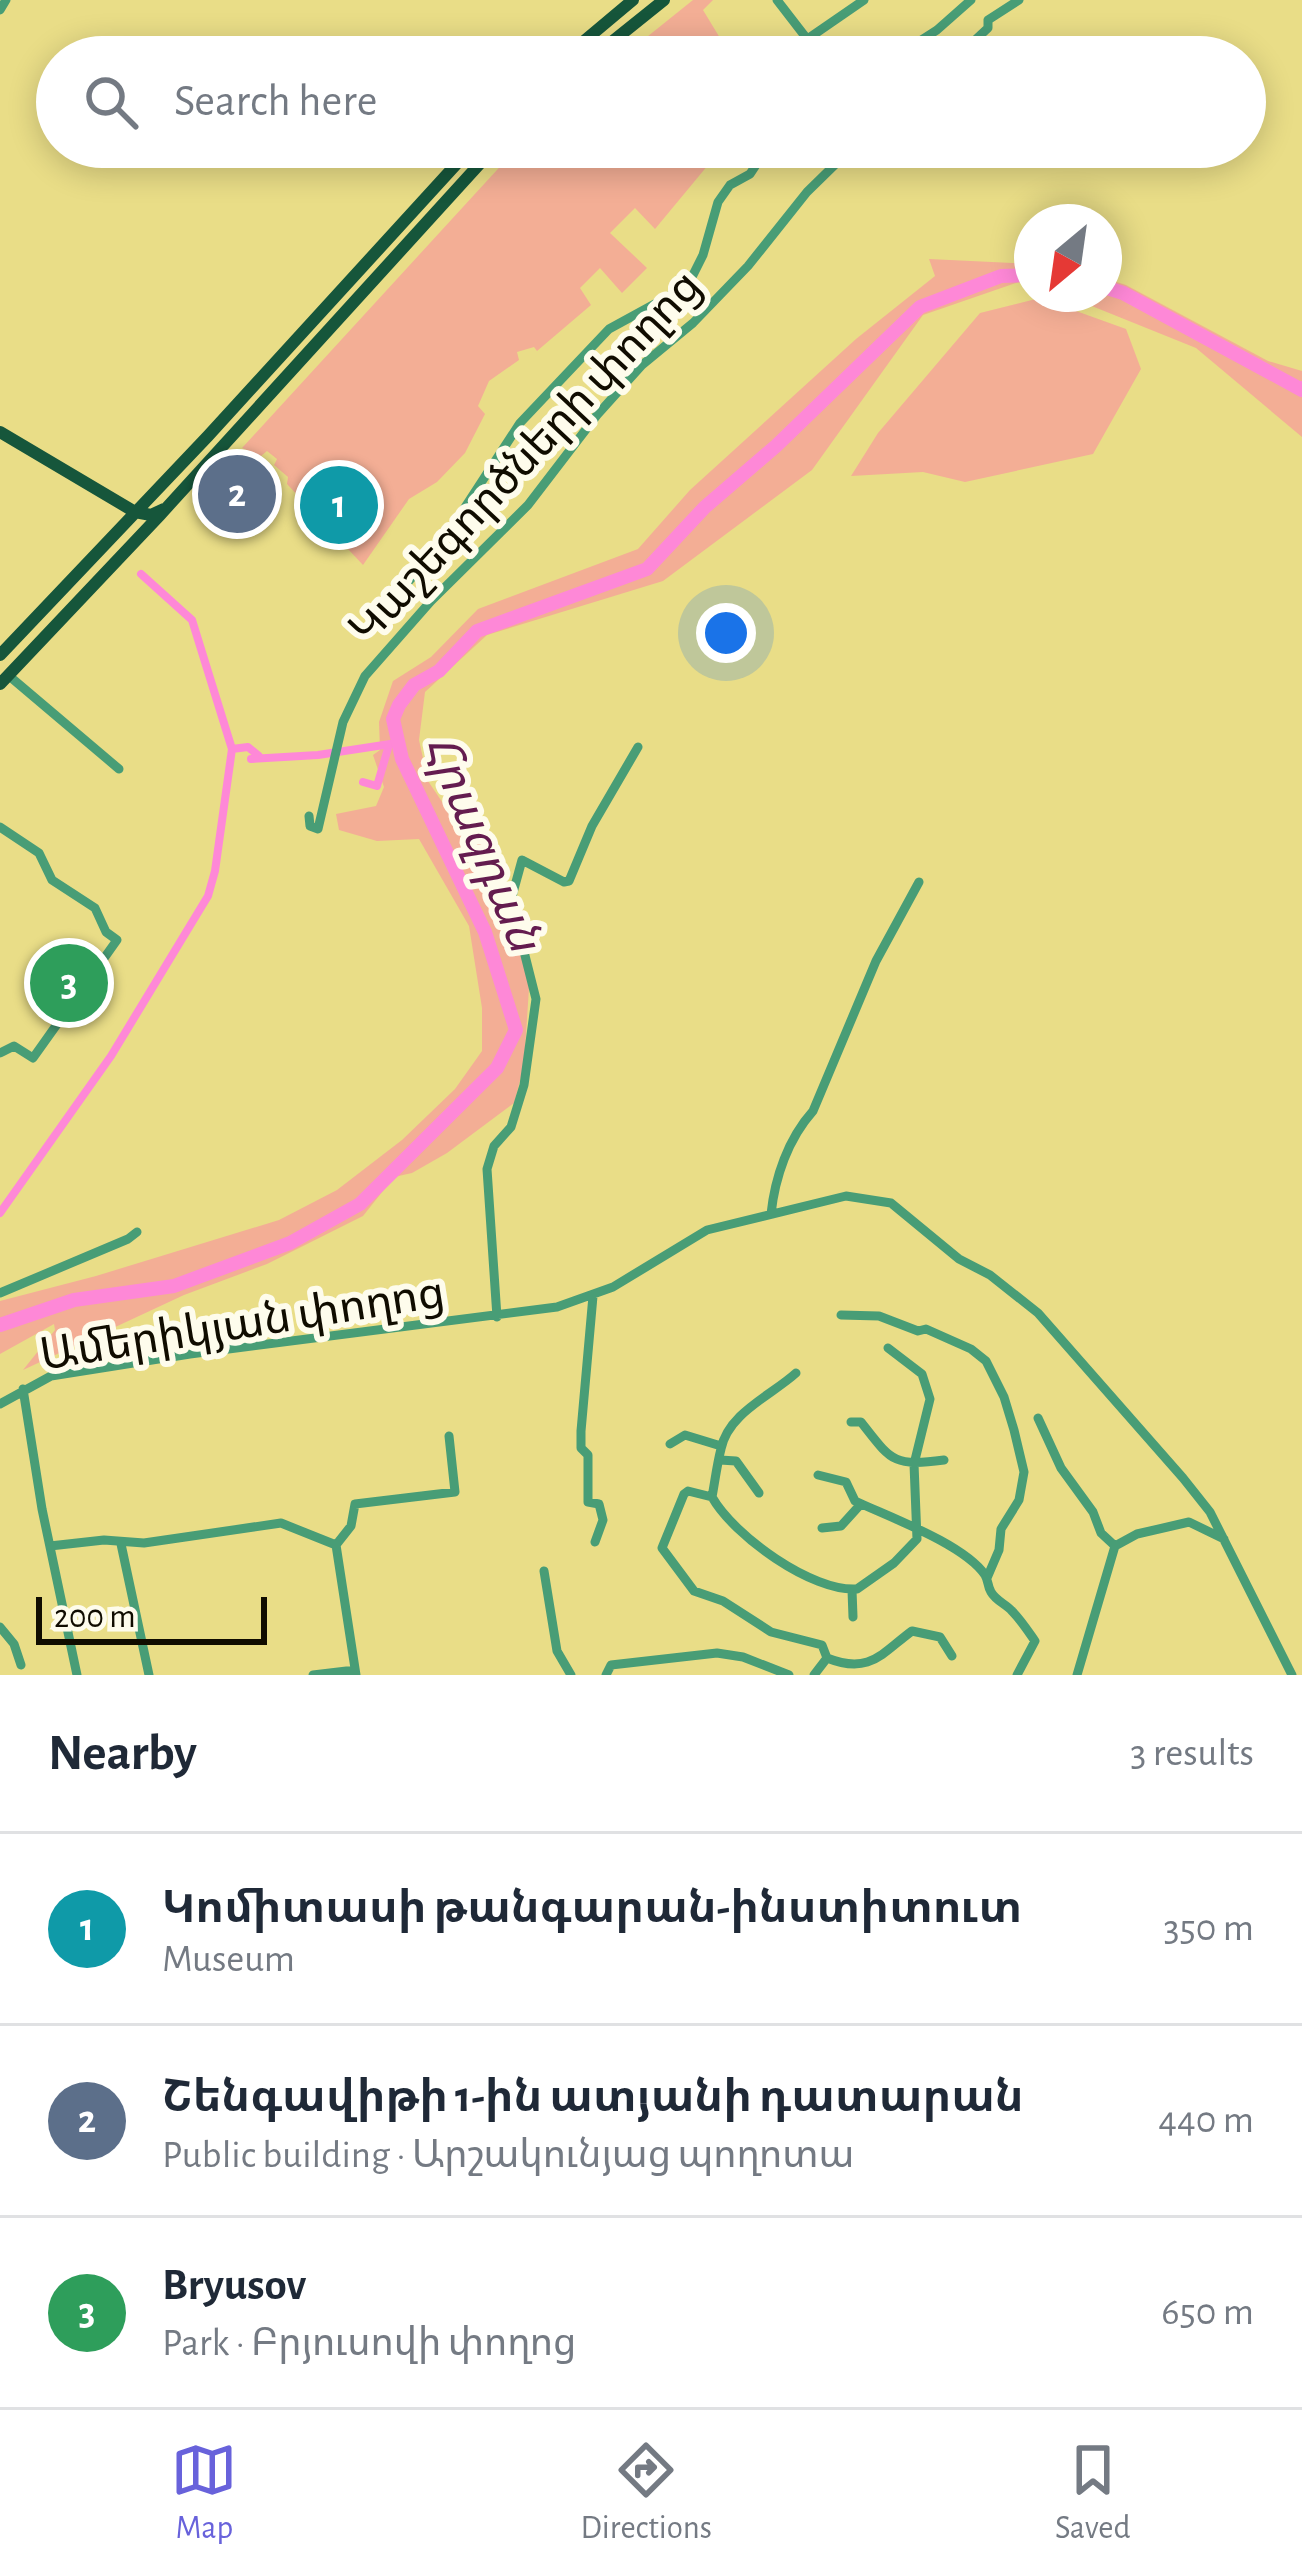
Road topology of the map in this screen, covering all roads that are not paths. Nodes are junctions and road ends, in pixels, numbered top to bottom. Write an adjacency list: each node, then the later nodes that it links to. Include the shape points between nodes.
1 (7, 0): 8 (street)
2 (633, 0): 10 (main road)
3 (664, 0): 11 (main road)
4 (777, 0): 12 (street)
5 (864, 0): 13 (street)
6 (973, 0): 9 (street); 14 (street)
7 (1019, 0): 9 (street)
8 (0, 10)
9 (988, 20): 15 (street)
10 (590, 36)
11 (619, 36)
12 (803, 36)
13 (812, 36)
14 (927, 36)
15 (979, 36)
16 (453, 168): 23 (main road)
17 (475, 168): 22 (main road)
18 (754, 168): 26 (street, Կաշեգործների փողոց, via 718,202 693,275 609,329 530,412)
19 (832, 168): 31 (street, Կաշեգործների փողոց, via 693,323 642,364 529,505 365,676 338,745 322,826 313,828)
20 (0, 432): 21 (main road)
21 (116, 499): 23 (main road); 24 (main road)
22 (165, 508): 23 (main road); 25 (main road)
23 (135, 512): 24 (main road); 25 (main road)
24 (120, 529): 27 (main road)
25 (133, 542): 28 (main road)
26 (387, 607)
27 (0, 656)
28 (4, 679): 30 (street)
29 (638, 747): 40 (street, Ամերիկյան փողոց, via 569,880 522,860 511,900 536,999 524,1085 487,1169)
30 (119, 769)
31 (309, 816)
32 (0, 827): 34 (street, via 39,853 52,880 95,908 117,940 33,1058 14,1046)
33 (919, 882): 35 (street, via 798,1128)
34 (0, 1053)
35 (771, 1214): 38 (street, Ամերիկյան փողոց, via 707,1230); 59 (street, Ամերիկյան փողոց, via 846,1196 891,1203 1038,1312 1183,1478)
36 (137, 1232): 37 (street)
37 (0, 1293)
38 (593, 1297): 40 (street, Ամերիկյան փողոց); 60 (street, via 581,1448 588,1455 588,1502 598,1504 603,1520)
39 (841, 1315): 66 (street, via 926,1329 971,1349 992,1372 1024,1472)
40 (497, 1317): 43 (street, Ամերիկյան փողոց, via 190,1354 50,1376)
41 (888, 1348): 52 (street, via 928,1388)
42 (796, 1373): 49 (street, via 752,1406)
43 (23, 1389): 44 (street, Ամերիկյան փողոց); 63 (street)
44 (0, 1404)
45 (1038, 1418): 64 (street, via 1060,1468)
46 (851, 1422): 52 (street, via 864,1425 882,1453)
47 (449, 1436): 62 (street, via 455,1492 355,1504)
48 (670, 1444): 49 (street, via 686,1436)
49 (721, 1446): 50 (street)
50 (720, 1460): 54 (street, via 736,1461); 55 (street)
51 (944, 1460): 52 (street)
52 (914, 1464): 58 (street)
53 (818, 1475): 56 (street, via 846,1482)
54 (758, 1493)
55 (712, 1497): 67 (street, via 729,1523 786,1565 815,1584); 71 (street, via 684,1494 662,1548 677,1571 694,1591 772,1632 822,1645)
56 (860, 1504): 57 (street, via 841,1526); 58 (street)
57 (822, 1528)
58 (914, 1530): 66 (street); 67 (street, via 909,1549)
59 (1224, 1540): 64 (street, via 1189,1522); 83 (street, Ամերիկյան փողոց)
60 (595, 1541)
61 (121, 1544): 62 (street, via 281,1523); 63 (street); 75 (street)
62 (336, 1545): 73 (street)
63 (50, 1546): 74 (street)
64 (1115, 1546): 82 (street)
65 (544, 1571): 77 (street, via 557,1651)
66 (987, 1577): 81 (street, via 994,1598 1035,1641)
67 (852, 1591): 68 (street)
68 (853, 1617)
69 (0, 1627): 72 (street)
70 (952, 1656): 71 (street, via 940,1636 914,1630 860,1667)
71 (827, 1658): 80 (street)
72 (21, 1665)
73 (355, 1672): 76 (street)
74 (77, 1675)
75 (149, 1675)
76 (314, 1675)
77 (572, 1675)
78 (606, 1675): 79 (street, via 611,1665 717,1653)
79 (789, 1675)
80 (814, 1675)
81 (1017, 1675)
82 (1077, 1675)
83 (1292, 1675)

